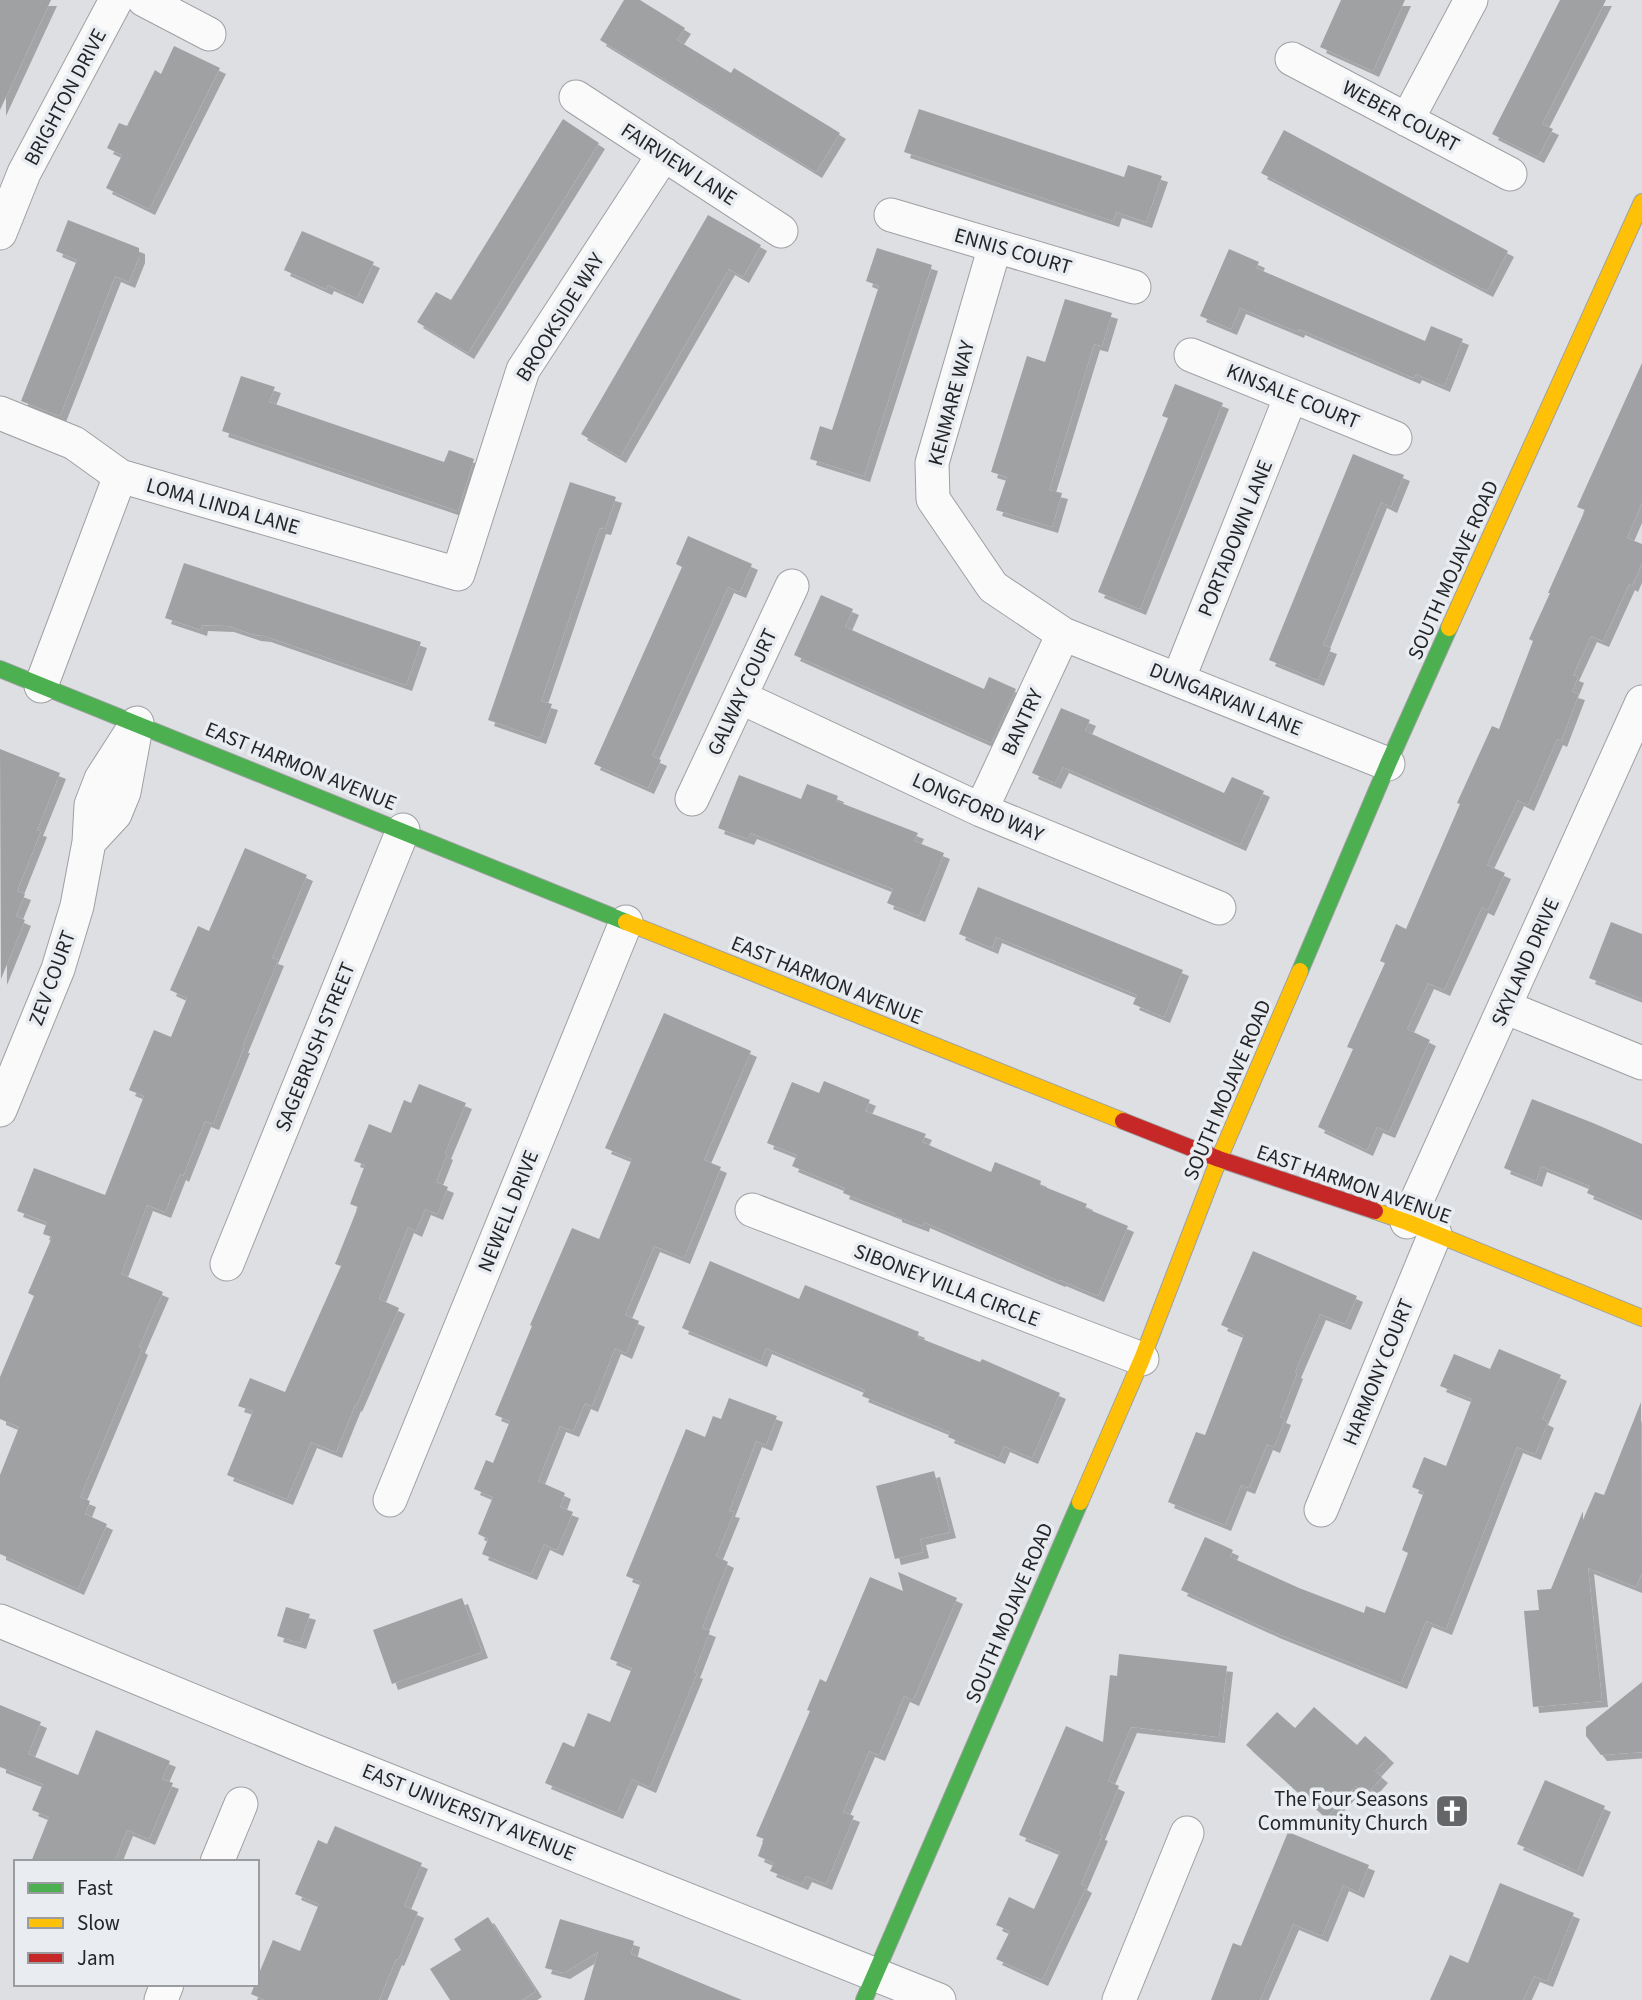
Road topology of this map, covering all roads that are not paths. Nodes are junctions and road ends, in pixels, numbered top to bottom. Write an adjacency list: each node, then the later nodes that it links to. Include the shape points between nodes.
1 (116, 0): 13 (street, BRIGHTON DRIVE, via 24,173)
2 (144, 0): 4 (street)
3 (1471, 0): 7 (street)
4 (209, 34)
5 (1292, 59): 7 (street, WEBER COURT)
6 (576, 97): 8 (street, FAIRVIEW LANE)
7 (1407, 120): 9 (street, WEBER COURT)
8 (664, 154): 12 (street, FAIRVIEW LANE); 21 (street, BROOKSIDE WAY, via 523,370)
9 (1510, 174)
10 (1642, 202): 30 (street, SOUTH MOJAVE ROAD)
11 (891, 215): 14 (street, ENNIS COURT)
12 (781, 231)
13 (0, 233)
14 (995, 246): 15 (street, ENNIS COURT); 23 (street, KENMARE WAY, via 932,463 933,499 993,587)
15 (1134, 287)
16 (1191, 355): 17 (street, KINSALE COURT)
17 (1291, 396): 19 (street, KINSALE COURT); 25 (street, PORTADOWN LANE)
18 (0, 413): 20 (street, LOMA LINDA LANE, via 74,443)
19 (1395, 438)
20 (120, 476): 21 (street, LOMA LINDA LANE); 26 (street)
21 (458, 574)
22 (792, 586): 27 (street, GALWAY COURT)
23 (1063, 634): 25 (street, DUNGARVAN LANE); 32 (street, BANTRY)
24 (0, 669): 26 (street, EAST HARMON AVENUE)
25 (1178, 680): 30 (street, DUNGARVAN LANE)
26 (41, 686): 29 (street, EAST HARMON AVENUE)
27 (740, 697): 31 (street, GALWAY COURT); 32 (street, LONGFORD WAY)
28 (1641, 707): 36 (street, SKYLAND DRIVE)
29 (137, 723): 33 (street, EAST HARMON AVENUE); 38 (street, ZEV COURT, via 124,792 116,814 89,842 77,906 58,969)
30 (1388, 764): 39 (street, SOUTH MOJAVE ROAD)
31 (692, 799)
32 (981, 810): 34 (street, LONGFORD WAY)
33 (403, 830): 35 (street, EAST HARMON AVENUE); 42 (street, SAGEBRUSH STREET)
34 (1219, 908)
35 (626, 922): 39 (street, EAST HARMON AVENUE); 45 (street, NEWELL DRIVE)
36 (1504, 1007): 37 (street); 41 (street, SKYLAND DRIVE)
37 (1642, 1063)
38 (0, 1111)
39 (1219, 1159): 41 (street, EAST HARMON AVENUE); 44 (street, SOUTH MOJAVE ROAD)
40 (752, 1210): 44 (street, SIBONEY VILLA CIRCLE)
41 (1421, 1228): 43 (street, EAST HARMON AVENUE); 46 (street, HARMONY COURT)
42 (227, 1264)
43 (1642, 1318)
44 (1142, 1359): 51 (street, SOUTH MOJAVE ROAD)
45 (390, 1500)
46 (1321, 1510)
47 (0, 1621): 51 (street, EAST UNIVERSITY AVENUE)
48 (241, 1804): 50 (street)
49 (1187, 1833): 53 (street)
50 (218, 1860)
51 (870, 1987): 52 (street, EAST UNIVERSITY AVENUE)
52 (939, 2000)
53 (1119, 2000)

